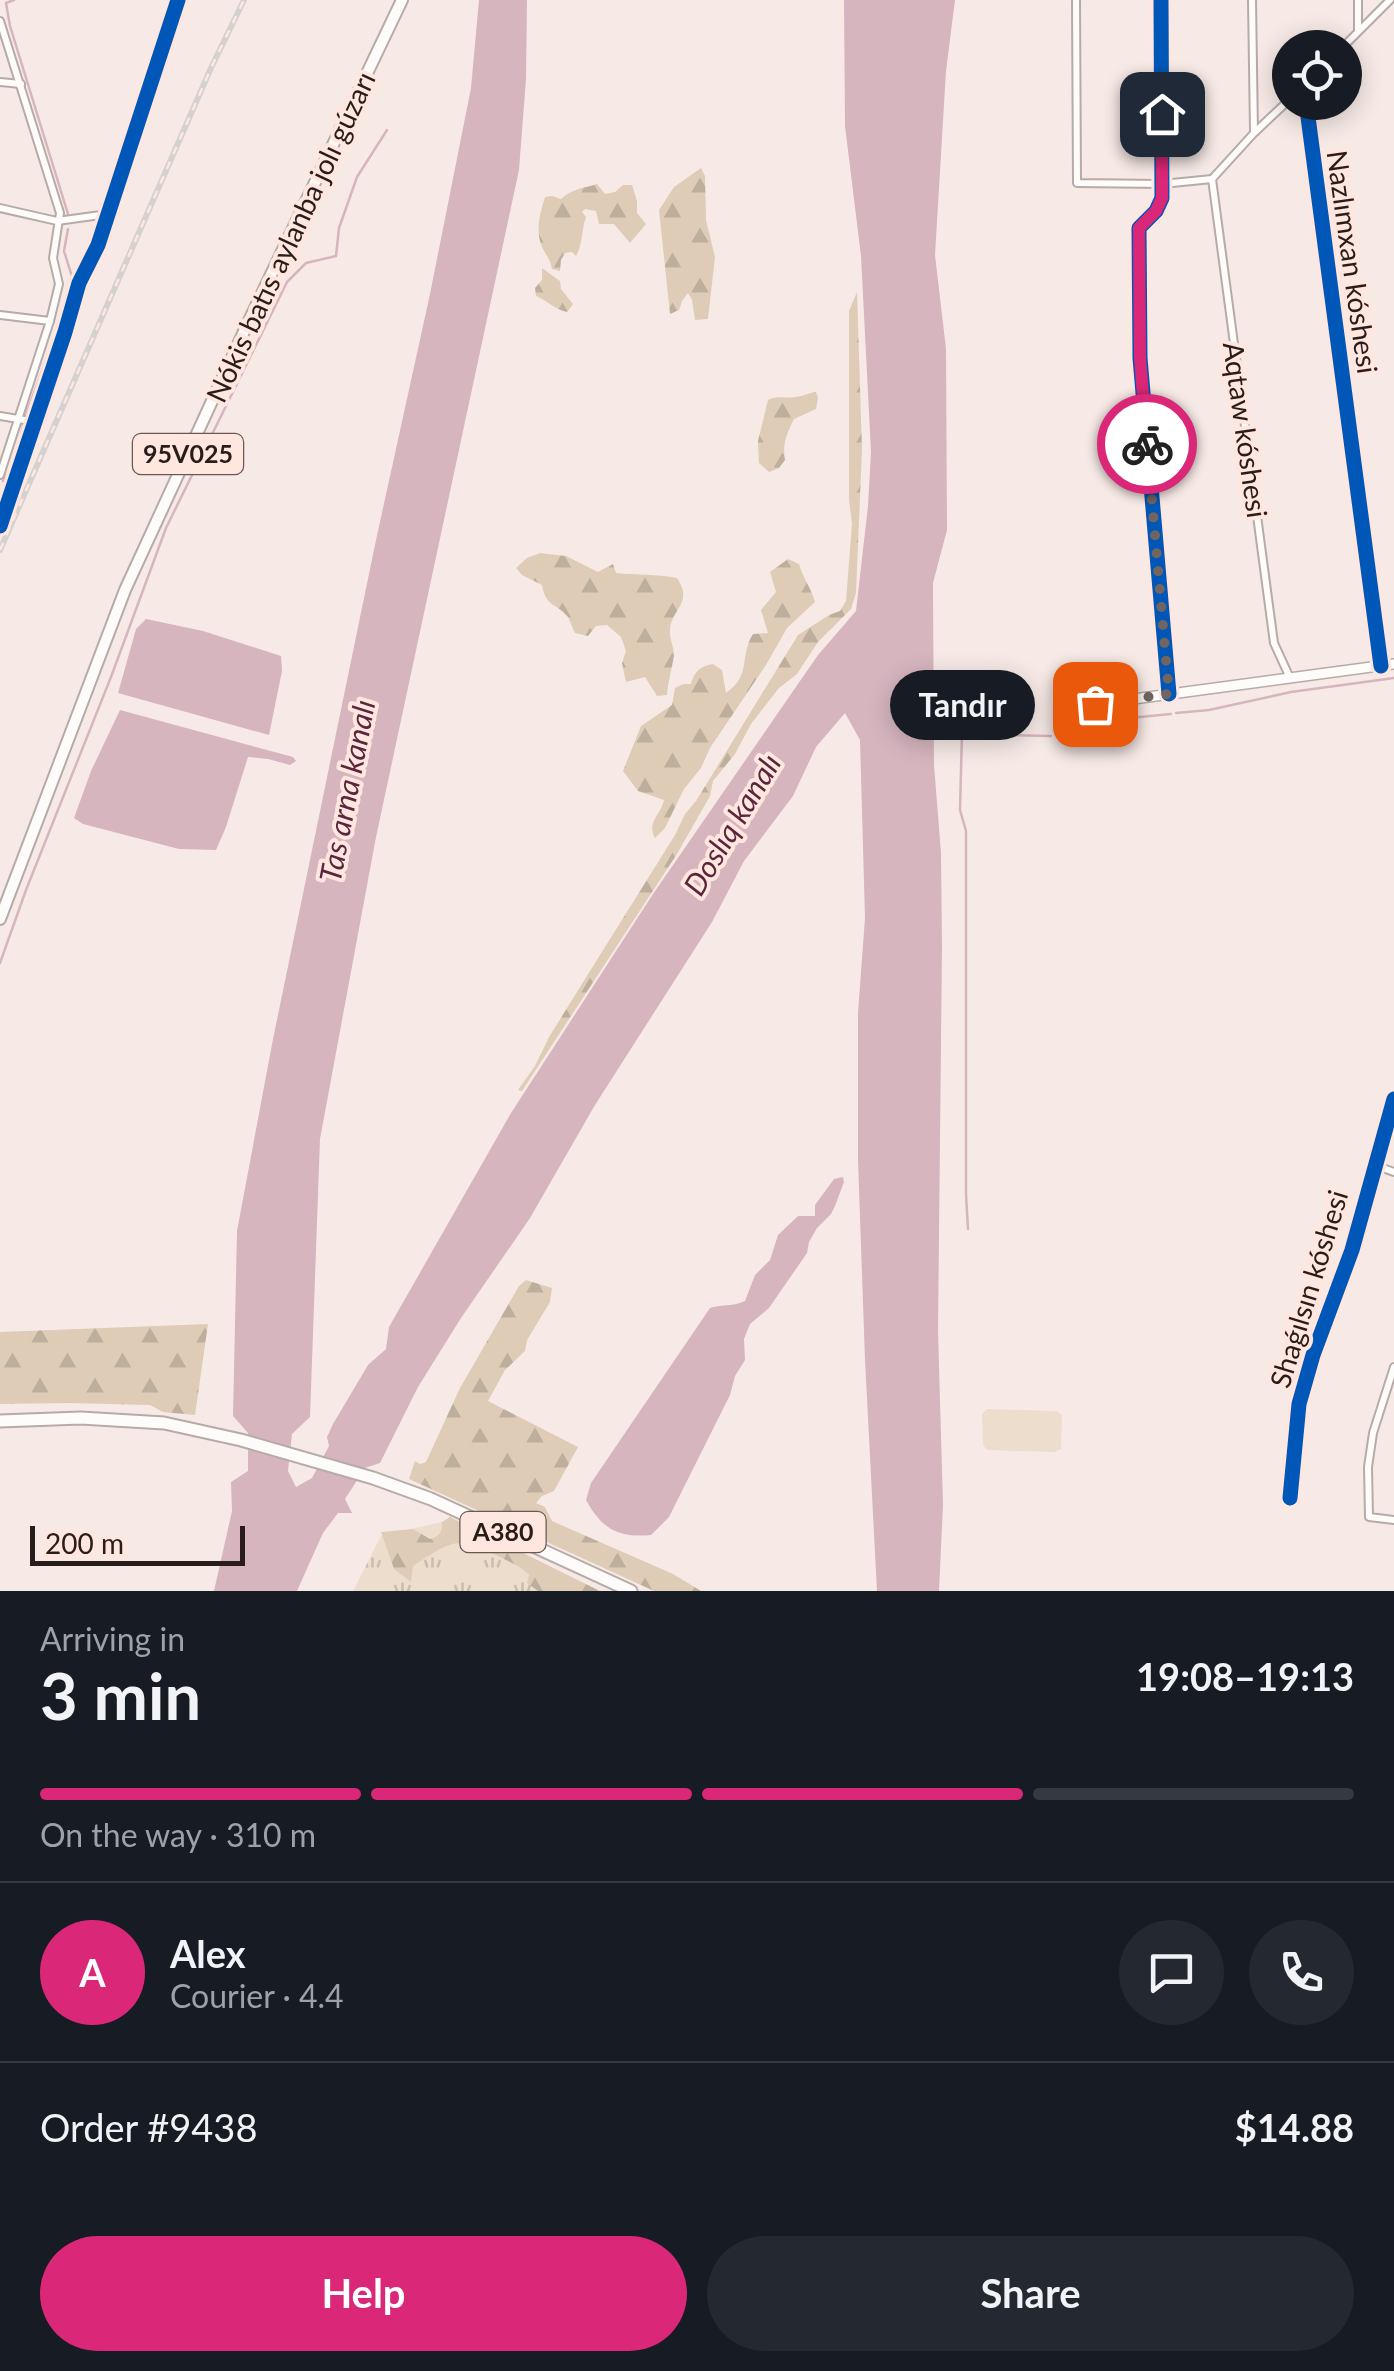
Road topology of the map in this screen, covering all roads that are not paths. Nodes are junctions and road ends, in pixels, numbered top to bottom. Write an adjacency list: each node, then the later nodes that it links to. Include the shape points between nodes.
1 (178, 0): 19 (street)
2 (402, 0): 33 (main road, Nókis batıs aylanba jolı gúzarı / 95V025, via 125,590)
3 (1076, 0): 17 (street, via 1077,183)
4 (1161, 0): 17 (street)
5 (1252, 0): 15 (street)
6 (1358, 0): 9 (street)
7 (1390, 0): 10 (street)
8 (0, 20): 12 (street)
9 (1358, 30)
10 (1360, 30)
11 (0, 82): 12 (street)
12 (21, 84): 20 (street)
13 (1272, 116): 15 (street)
14 (1308, 120): 29 (street, Nazlımxan kóshesi)
15 (1254, 133): 16 (street)
16 (1212, 179): 17 (street); 30 (street, Aqtaw kóshesi, via 1274,642)
17 (1162, 184): 31 (street, via 1156,211 1139,228 1140,358)
18 (0, 208): 20 (street)
19 (108, 214): 20 (street); 25 (street)
20 (58, 221): 22 (street, via 58,284)
21 (0, 314): 22 (street)
22 (50, 321): 24 (street)
23 (0, 416): 24 (street)
24 (17, 418): 25 (street); 26 (street)
25 (36, 422): 27 (street)
26 (0, 474)
27 (0, 526)
28 (1394, 664): 29 (street)
29 (1381, 666): 30 (street)
30 (1290, 678): 31 (street)
31 (1169, 694): 32 (street)
32 (1059, 709)
33 (0, 918)
34 (1394, 1099): 35 (street, Shaǵılsın kóshesi)
35 (1374, 1165): 36 (street); 39 (street, Shaǵılsın kóshesi, via 1299,1404)
36 (1394, 1172)
37 (1394, 1367): 40 (street, via 1368,1467 1369,1517)
38 (0, 1421): 41 (highway, A380, via 164,1423 242,1440 431,1499)
39 (1290, 1498)
40 (1394, 1520)
41 (631, 1591)

